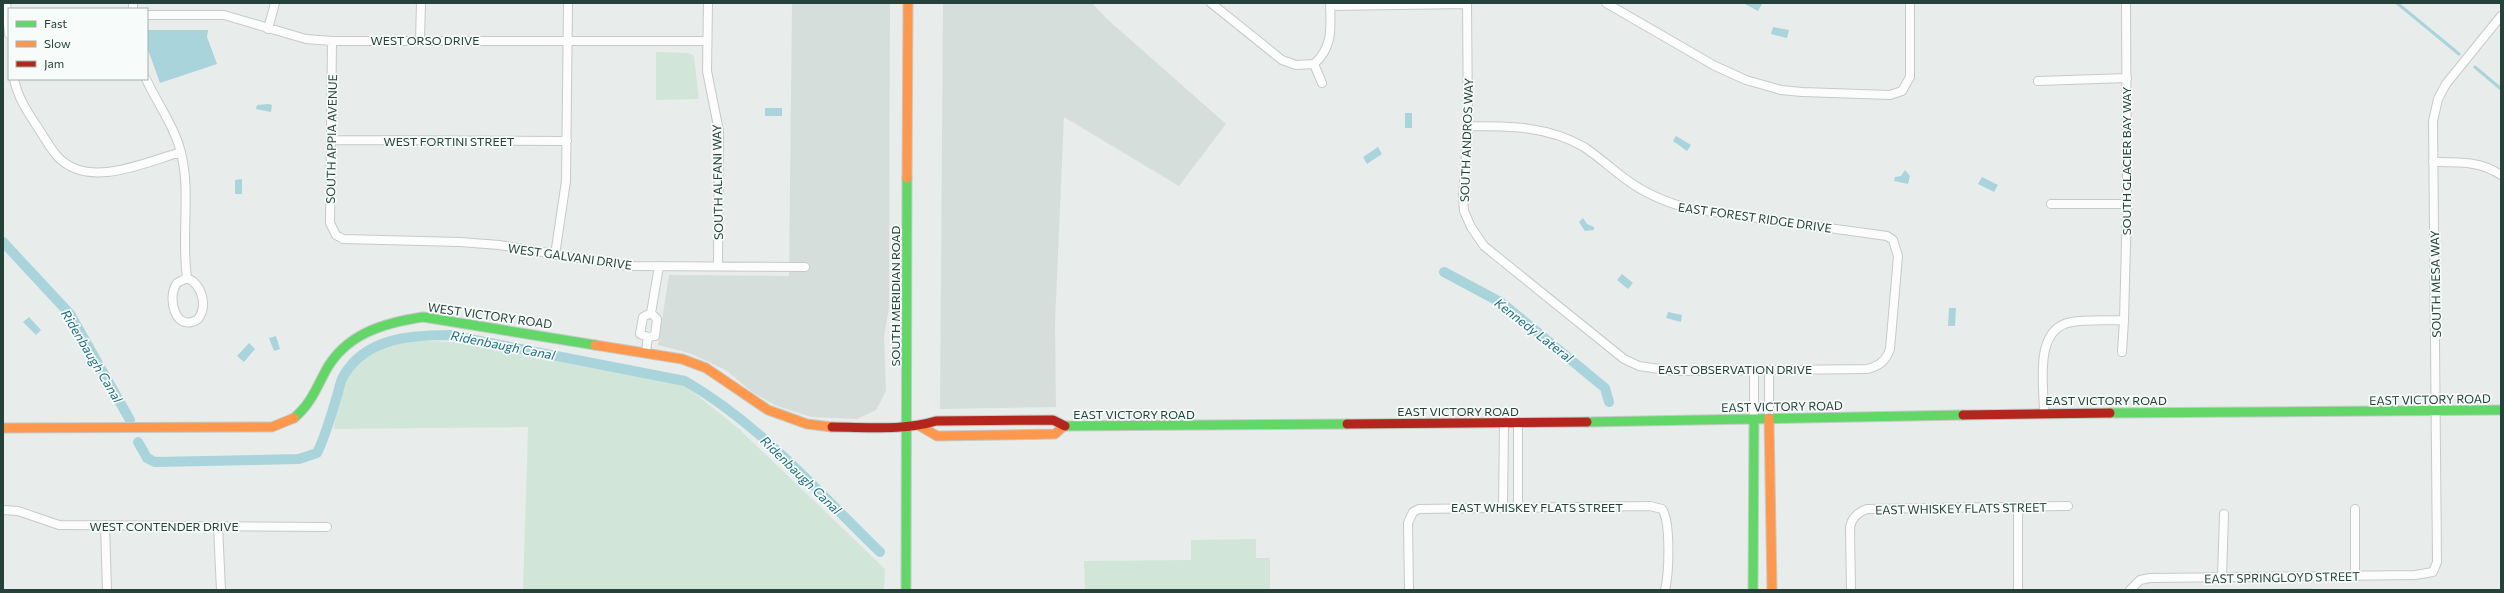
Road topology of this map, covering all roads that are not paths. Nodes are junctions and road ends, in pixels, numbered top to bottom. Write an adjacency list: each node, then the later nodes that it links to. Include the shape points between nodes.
1 (6, 3): 15 (street)
2 (275, 3): 16 (street)
3 (421, 3): 17 (street)
4 (568, 3): 18 (street)
5 (708, 3): 20 (street, SOUTH ALFANI WAY)
6 (908, 3): 59 (main road, SOUTH MERIDIAN ROAD)
7 (1211, 3): 21 (street, via 1282,60 1296,65)
8 (1606, 3): 9 (street, via 1714,66 1764,86 1802,92 1890,95 1906,87 1910,77)
9 (1910, 3)
10 (2126, 3): 22 (street, SOUTH GLACIER BAY WAY)
11 (1330, 4): 12 (street); 21 (street, via 1329,42 1323,56)
12 (1467, 4): 27 (street, SOUTH ANDROS WAY)
13 (148, 15): 16 (street, WEST ORSO DRIVE, via 224,15)
14 (2501, 16): 31 (street, SOUTH MESA WAY, via 2446,84 2438,99 2433,121)
15 (8, 24)
16 (268, 29): 19 (street, WEST ORSO DRIVE, via 306,39)
17 (420, 40): 18 (street, WEST ORSO DRIVE); 19 (street, WEST ORSO DRIVE)
18 (568, 40): 20 (street, WEST ORSO DRIVE); 29 (street)
19 (332, 41): 28 (street, SOUTH APPIA AVENUE)
20 (707, 42): 39 (street, SOUTH ALFANI WAY, via 707,71 719,131)
21 (1314, 64): 26 (street)
22 (2127, 78): 25 (street); 34 (street, SOUTH GLACIER BAY WAY)
23 (14, 80): 30 (street, via 24,107 51,149 70,167 95,174)
24 (147, 80): 30 (street)
25 (2038, 81)
26 (1322, 83)
27 (1468, 126): 35 (street, SOUTH ANDROS WAY, via 1463,197 1464,211); 47 (street, EAST FOREST RIDGE DRIVE, via 1526,127 1565,138 1597,156 1641,190 1691,209 1881,235 1893,240 1898,256 1890,350)
28 (331, 140): 29 (street, WEST FORTINI STREET); 36 (street, SOUTH APPIA AVENUE, via 330,223)
29 (567, 141): 37 (street, via 566,181)
30 (181, 152): 41 (street, via 185,178 184,254)
31 (2433, 162): 32 (street, via 2468,162 2490,167); 51 (street, SOUTH MESA WAY)
32 (2501, 175)
33 (2051, 204): 34 (street)
34 (2127, 204): 43 (street, SOUTH GLACIER BAY WAY)
35 (1471, 227): 48 (street, EAST OBSERVATION DRIVE, via 1484,246 1624,359 1639,366 1655,369)
36 (336, 235): 37 (street, WEST GALVANI DRIVE, via 350,241 499,245)
37 (555, 255): 38 (street, WEST GALVANI DRIVE, via 628,266)
38 (659, 266): 39 (street, WEST GALVANI DRIVE); 42 (street)
39 (718, 266): 40 (street, WEST GALVANI DRIVE)
40 (805, 267)
41 (187, 278): 41 (street, via 177,283 172,293 175,314 188,323 198,319 203,309 200,288 197,283)
42 (652, 313): 44 (street, via 657,319 655,336); 44 (street, via 643,317 640,334)
43 (2124, 320): 46 (street, SOUTH GLACIER BAY WAY); 52 (street, via 2070,322 2052,331 2044,350)
44 (648, 337): 45 (street)
45 (646, 351): 59 (main road, WEST VICTORY ROAD, via 682,358 706,368 768,410 807,424 826,427); 60 (main road, WEST VICTORY ROAD, via 422,317 381,324 350,340 334,357 310,401 301,412 294,419 272,427)
46 (2122, 352)
47 (1882, 363): 49 (street, EAST OBSERVATION DRIVE, via 1867,369)
48 (1754, 370): 49 (street, EAST OBSERVATION DRIVE); 54 (street)
49 (1769, 370): 53 (street)
50 (2501, 410): 51 (main road, EAST VICTORY ROAD)
51 (2437, 411): 52 (main road, EAST VICTORY ROAD); 71 (street, SOUTH MESA WAY, via 2437,562)
52 (2044, 413): 53 (main road, EAST VICTORY ROAD)
53 (1769, 418): 54 (main road, EAST VICTORY ROAD); 81 (main road)
54 (1754, 419): 56 (main road, EAST VICTORY ROAD); 80 (main road)
55 (1504, 423): 56 (main road, EAST VICTORY ROAD); 58 (main road, EAST VICTORY ROAD); 62 (street)
56 (1518, 423): 63 (street)
57 (920, 426): 58 (main road, EAST VICTORY ROAD, via 936,421 1053,420); 58 (main road, EAST VICTORY ROAD, via 937,436 1055,434); 59 (main road, EAST VICTORY ROAD)
58 (1064, 426)
59 (906, 427): 77 (main road, SOUTH MERIDIAN ROAD)
60 (3, 428)
61 (2068, 506): 64 (street, EAST WHISKEY FLATS STREET)
62 (1503, 507): 63 (street, EAST WHISKEY FLATS STREET); 78 (street, EAST WHISKEY FLATS STREET, via 1425,507 1413,512 1408,523)
63 (1518, 507): 79 (street, EAST WHISKEY FLATS STREET, via 1650,506 1662,509 1667,521 1668,580)
64 (2018, 507): 82 (street, EAST WHISKEY FLATS STREET, via 1868,509 1856,516 1850,527); 83 (street)
65 (2355, 509): 72 (street)
66 (3, 510): 68 (street, WEST CONTENDER DRIVE, via 18,511 60,525)
67 (2224, 514): 73 (street)
68 (105, 526): 69 (street, WEST CONTENDER DRIVE); 75 (street)
69 (218, 526): 70 (street, WEST CONTENDER DRIVE); 76 (street)
70 (327, 527)
71 (2433, 572): 72 (street, EAST SPRINGLOYD STREET, via 2415,575)
72 (2355, 576): 73 (street, EAST SPRINGLOYD STREET)
73 (2222, 578): 74 (street, EAST SPRINGLOYD STREET, via 2150,578 2140,580)
74 (2132, 587)
75 (107, 590)
76 (221, 590)
77 (906, 590)
78 (1410, 590)
79 (1665, 590)
80 (1753, 590)
81 (1772, 590)
82 (1851, 590)
83 (2018, 590)

